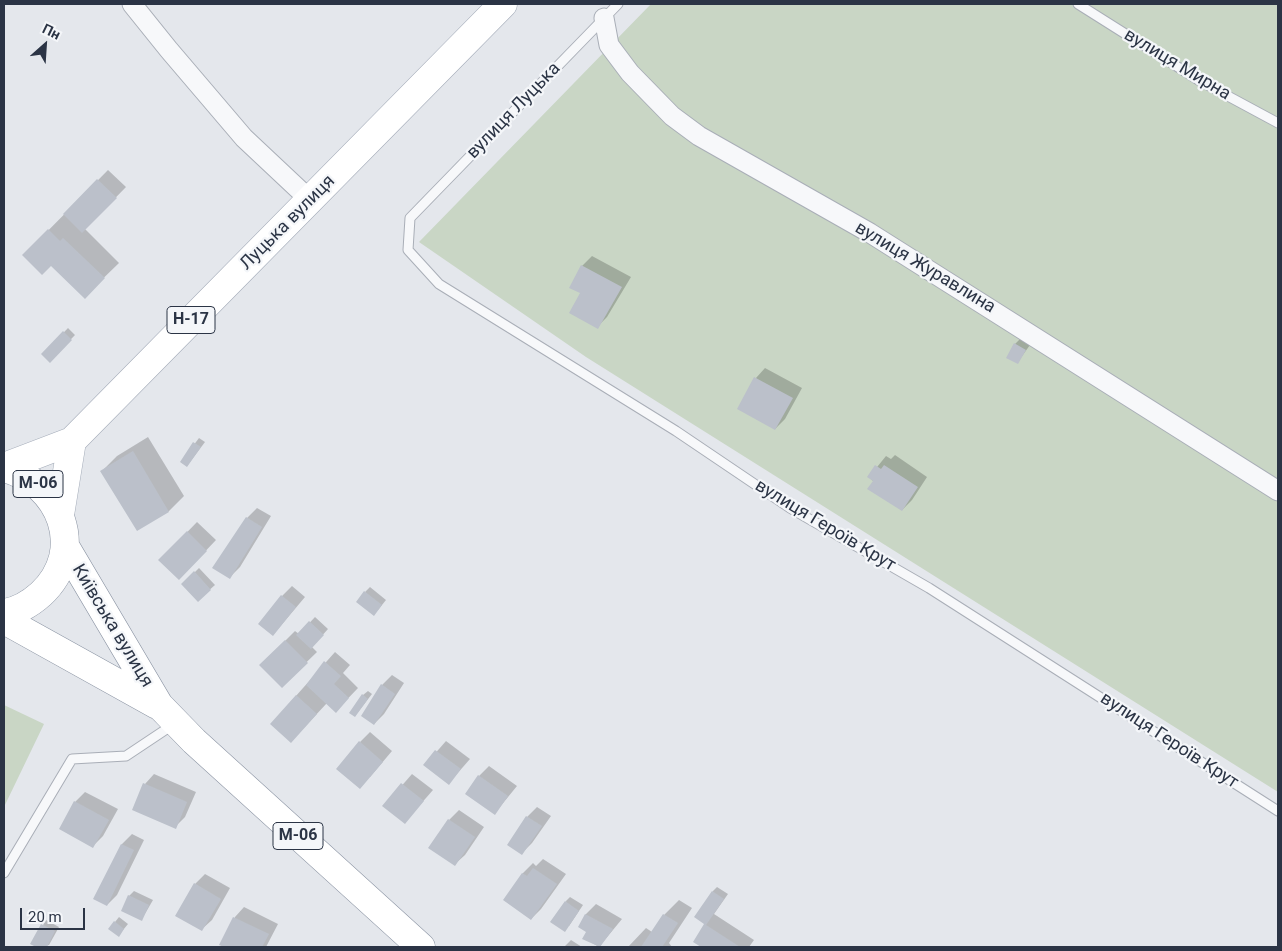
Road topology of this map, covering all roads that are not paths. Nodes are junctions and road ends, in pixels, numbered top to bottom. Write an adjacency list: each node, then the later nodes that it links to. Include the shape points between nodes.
1 (132, 4): 7 (street, via 244,138)
2 (503, 4): 7 (main road, Луцька вулиця / Н-17)
3 (618, 4): 5 (lane, вулиця Луцька)
4 (1078, 4): 6 (lane, вулиця Мирна, via 1200,81)
5 (604, 18): 8 (lane, вулиця Луцька); 11 (street, вулиця Журавлина, via 609,45 630,73 672,116 699,136 870,233)
6 (1278, 123)
7 (310, 200): 9 (main road, Луцька вулиця / Н-17)
8 (410, 218): 17 (lane, вулиця Героїв Крут, via 408,250 439,284 676,431 790,508 929,588)
9 (72, 441): 10 (main road, Луцька вулиця / Н-17); 12 (main road)
10 (4, 467): 12 (main road, М-06, via 24,475 43,489)
11 (1278, 491)
12 (60, 515): 13 (main road, М-06)
13 (64, 546): 14 (main road, via 62,562 46,589 22,607); 16 (main road, Київська вулиця / М-06)
14 (4, 613)
15 (4, 620): 16 (main road, Київська вулиця / М-06)
16 (167, 714): 18 (lane, via 126,756 72,759); 19 (main road, Київська вулиця / М-06)
17 (1278, 811)
18 (4, 873)
19 (421, 947)

